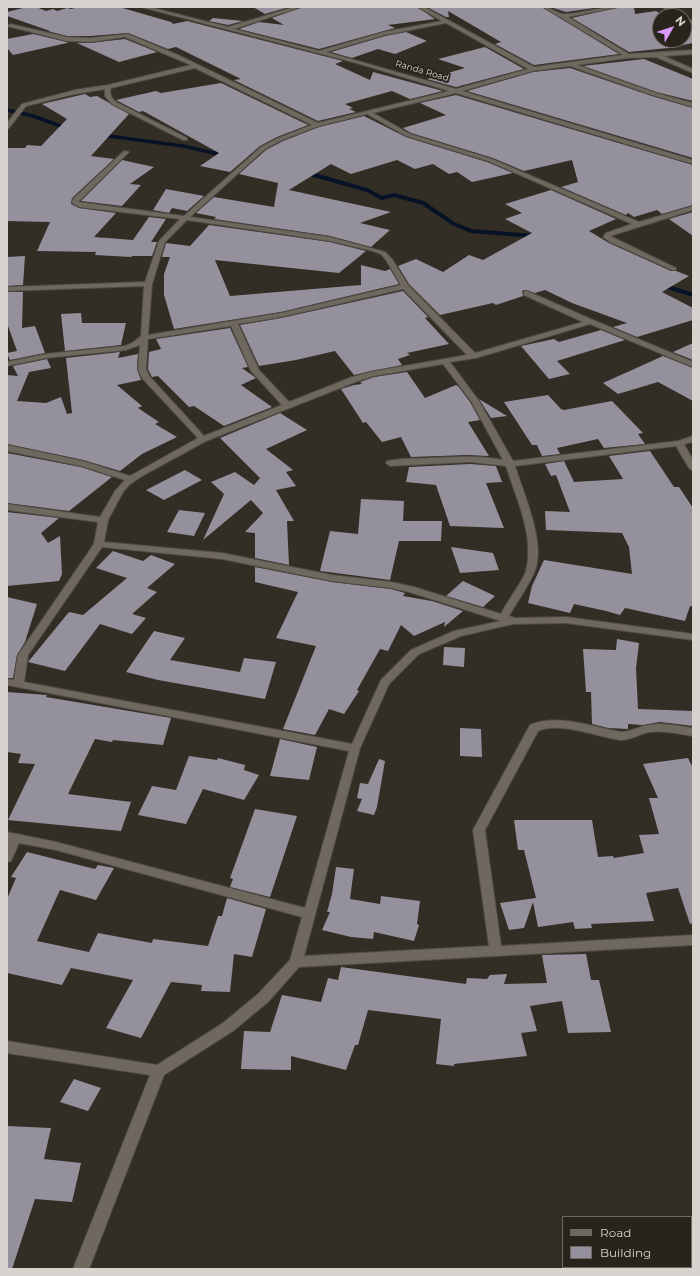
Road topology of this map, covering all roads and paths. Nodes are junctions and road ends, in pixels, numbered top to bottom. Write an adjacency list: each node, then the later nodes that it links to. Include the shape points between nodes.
1 (143, 7): 9 (street, Randa Road)
2 (299, 7): 9 (street)
3 (420, 7): 7 (street)
4 (545, 7): 6 (street)
5 (616, 7): 6 (street)
6 (563, 16): 13 (street)
7 (445, 22): 10 (street, via 384,34); 16 (street)
8 (8, 26): 15 (street, via 66,39 90,40 126,35)
9 (228, 29): 10 (street, Randa Road)
10 (320, 52): 19 (street, Randa Road)
11 (693, 52): 12 (street)
12 (657, 55): 13 (street); 17 (street)
13 (628, 56): 14 (street)
14 (569, 64): 16 (street); 21 (street)
15 (195, 66): 18 (street); 23 (street)
16 (533, 69): 19 (street)
17 (693, 71)
18 (108, 87): 24 (street, via 30,102 24,105); 25 (street, via 106,92 114,103)
19 (456, 91): 22 (street); 27 (street, Randa Road)
20 (693, 101): 21 (street)
21 (690, 104)
22 (369, 113): 23 (street); 30 (street, via 408,135 490,160)
23 (317, 125): 29 (street, via 263,148)
24 (7, 127)
25 (185, 139)
26 (126, 152): 29 (street, via 75,200 75,203)
27 (693, 162)
28 (693, 208): 30 (street)
29 (186, 218): 32 (street, via 162,241); 33 (street, via 330,239 375,250 389,259)
30 (639, 225): 31 (street, via 608,234 606,238)
31 (674, 268)
32 (148, 284): 34 (street); 38 (street)
33 (404, 286): 36 (street, via 281,315); 39 (street)
34 (7, 289)
35 (527, 293): 37 (street)
36 (233, 322): 38 (street); 43 (street, via 256,371)
37 (590, 322): 39 (street); 42 (street)
38 (143, 338): 41 (street, via 126,348 46,356); 44 (street, via 142,369 146,378)
39 (473, 356): 40 (street)
40 (445, 361): 43 (street, via 355,379); 49 (street, via 475,400)
41 (7, 364)
42 (693, 365)
43 (288, 406): 44 (street)
44 (203, 439): 51 (street)
45 (693, 439): 46 (street)
46 (679, 442): 49 (street); 50 (street)
47 (7, 448): 51 (street, via 83,464)
48 (390, 463): 49 (street, via 405,460 474,458)
49 (510, 464): 55 (street, via 533,537 534,550 530,572)
50 (693, 468)
51 (131, 479): 53 (street, via 119,491)
52 (7, 507): 53 (street)
53 (103, 520): 54 (street)
54 (99, 544): 55 (street, via 222,556 332,578 391,585); 58 (street, via 23,655)
55 (508, 619): 56 (street, via 566,620); 60 (street, via 458,632 415,652 385,682)
56 (693, 637)
57 (7, 682): 58 (street)
58 (19, 684): 60 (street)
59 (693, 732): 65 (street, via 661,728 645,729 631,736 621,736 565,725 543,724 534,728 479,830)
60 (355, 748): 63 (street)
61 (11, 836): 62 (street); 63 (street)
62 (7, 858)
63 (309, 914): 66 (street)
64 (693, 940): 65 (street)
65 (496, 951): 66 (street)
66 (296, 962): 68 (street, via 263,998 228,1027)
67 (7, 1047): 68 (street)
68 (159, 1071): 69 (street)
69 (81, 1269)

